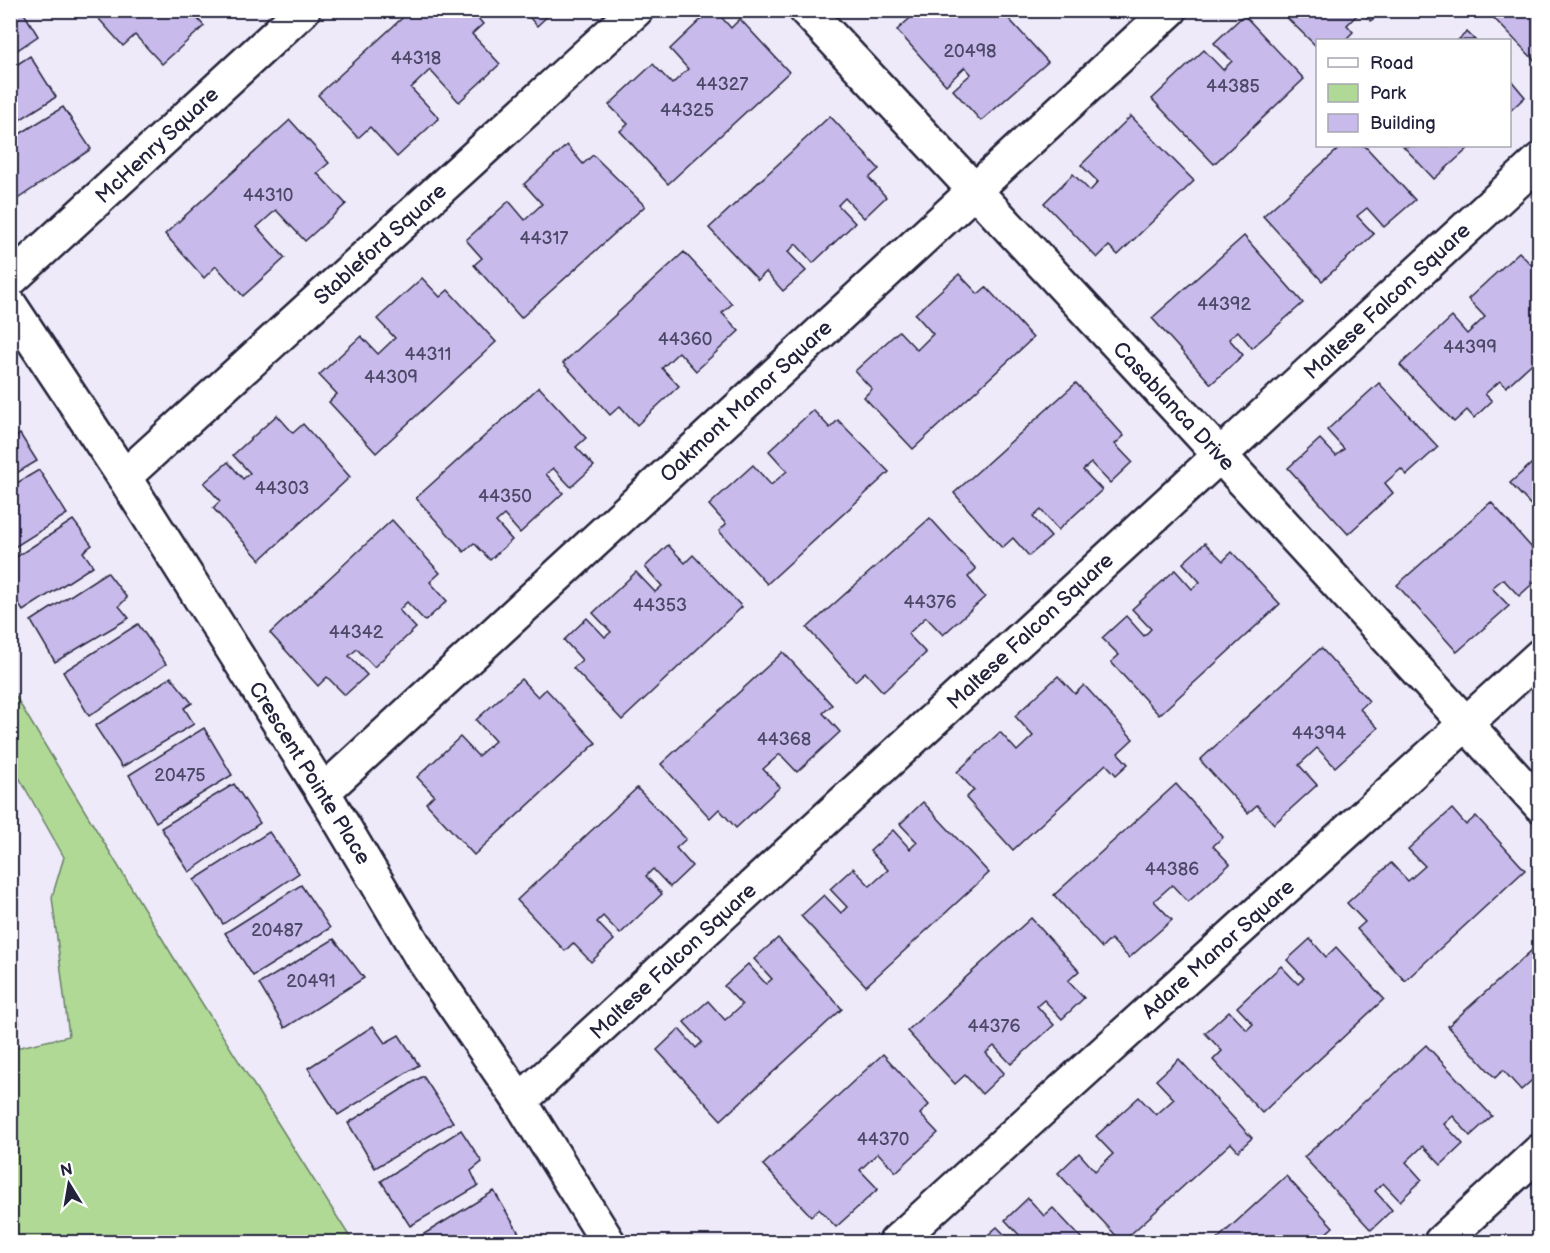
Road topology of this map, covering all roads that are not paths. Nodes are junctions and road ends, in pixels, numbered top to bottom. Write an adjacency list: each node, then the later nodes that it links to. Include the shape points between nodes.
1 (303, 10): 7 (street, McHenry Square)
2 (636, 10): 10 (street, Stableford Square)
3 (806, 10): 6 (street, Casablanca Drive)
4 (1170, 10): 6 (street, Oakmont Manor Square)
5 (1539, 160): 9 (street, Maltese Falcon Square)
6 (975, 190): 9 (street, Casablanca Drive); 13 (street, Oakmont Manor Square)
7 (10, 280)
8 (10, 305): 10 (street, Crescent Pointe Place)
9 (1220, 455): 12 (street, Casablanca Drive); 15 (street, Maltese Falcon Square)
10 (124, 477): 13 (street, Crescent Pointe Place)
11 (1539, 656): 12 (street, Adare Manor Square)
12 (1466, 724): 14 (street, Casablanca Drive); 19 (street, Adare Manor Square)
13 (323, 792): 15 (street, Crescent Pointe Place, via 420,955)
14 (1539, 805)
15 (520, 1101): 18 (street, Crescent Pointe Place)
16 (1539, 1151): 17 (street)
17 (1453, 1239)
18 (608, 1242)
19 (896, 1242)

